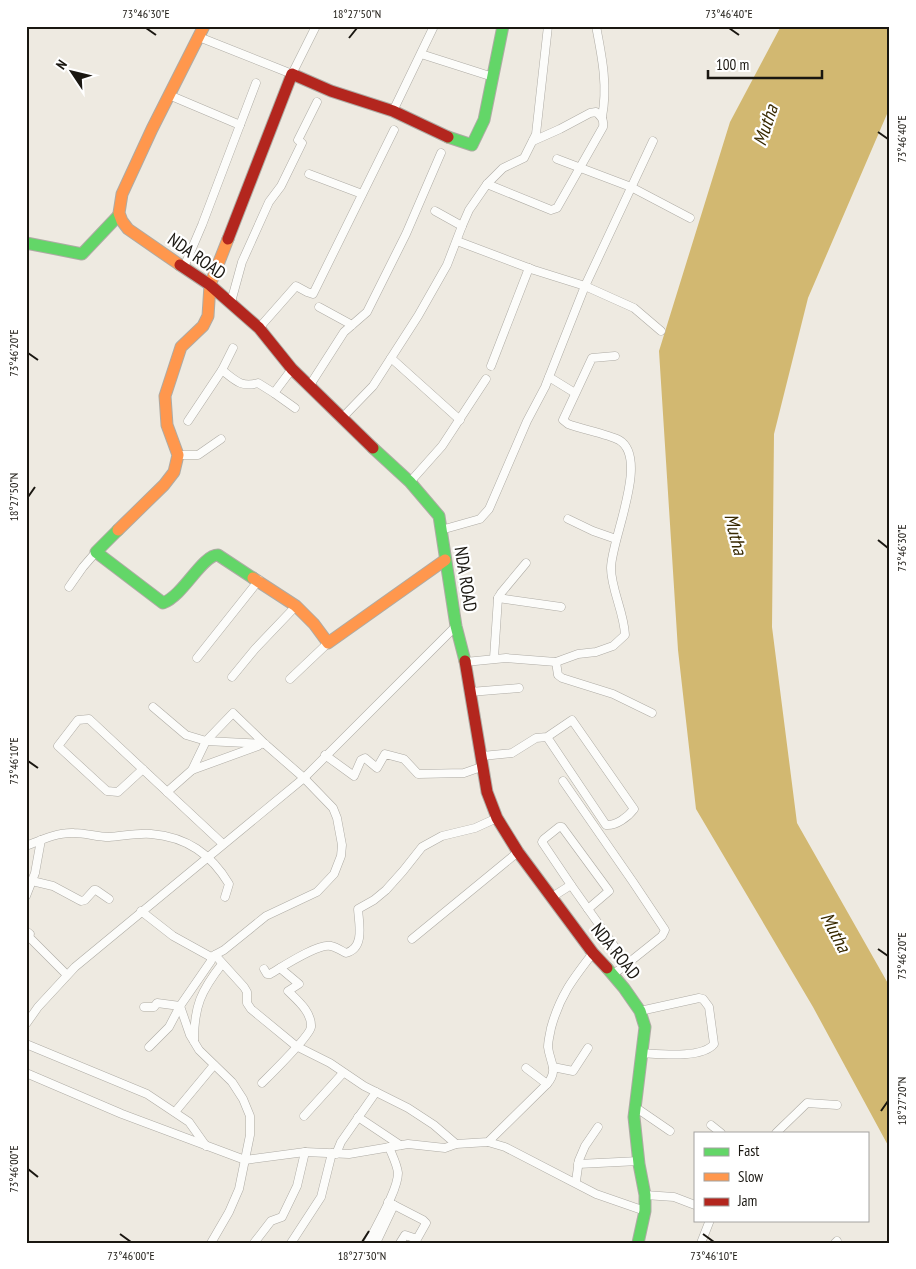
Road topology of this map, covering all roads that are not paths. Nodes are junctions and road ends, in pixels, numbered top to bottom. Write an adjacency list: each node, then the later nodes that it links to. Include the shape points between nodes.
1 (316, 26): 8 (street)
2 (434, 26): 7 (street)
3 (502, 26): 9 (main road)
4 (548, 26): 17 (street)
5 (596, 26): 14 (street, via 605,83)
6 (202, 31): 8 (street); 11 (main road)
7 (421, 54): 9 (street); 13 (street)
8 (292, 74): 13 (main road, via 331,91); 34 (main road)
9 (493, 77): 13 (main road, via 484,120 472,145)
10 (256, 83): 15 (street)
11 (169, 95): 15 (street); 27 (main road, via 122,194)
12 (317, 102): 36 (street, via 298,140 302,143 281,186 269,202 242,262)
13 (393, 111)
14 (602, 117): 17 (street, via 596,112 590,113); 21 (street, via 603,127)
15 (240, 125): 32 (street)
16 (394, 130): 25 (street)
17 (534, 141): 23 (street, via 524,158 503,168)
18 (653, 141): 24 (street)
19 (441, 152): 38 (street, via 406,234 367,312)
20 (557, 159): 21 (street)
21 (580, 168): 23 (street, via 561,204 551,210); 24 (street)
22 (310, 174): 25 (street)
23 (487, 184): 29 (street)
24 (632, 187): 28 (street); 35 (street)
25 (362, 194): 39 (street, via 313,294 296,286)
26 (435, 211): 29 (street)
27 (118, 216): 31 (main road, via 82,254); 32 (main road, NDA ROAD, via 128,229)
28 (690, 218)
29 (462, 226): 30 (street)
30 (457, 241): 33 (street); 43 (street, via 448,265)
31 (26, 243)
32 (184, 267): 34 (main road, NDA ROAD)
33 (529, 268): 35 (street); 44 (street)
34 (210, 286): 36 (main road, NDA ROAD); 57 (main road, via 208,316 203,326 181,347 165,396 168,425)
35 (585, 286): 40 (street, via 634,308); 47 (street)
36 (231, 302): 39 (main road, NDA ROAD)
37 (319, 307): 38 (street)
38 (352, 325): 49 (street, via 344,332)
39 (259, 328): 45 (main road, NDA ROAD)
40 (660, 331)
41 (233, 348): 46 (street)
42 (615, 356): 51 (street, via 592,358)
43 (390, 358): 53 (street, via 373,386); 54 (street)
44 (492, 366)
45 (292, 369): 49 (main road, NDA ROAD); 50 (street)
46 (222, 370): 50 (street, via 245,385 258,383); 55 (street)
47 (549, 377): 51 (street); 60 (street, via 485,514 480,520)
48 (486, 379): 54 (street)
49 (310, 385): 53 (main road, NDA ROAD)
50 (274, 393): 52 (street)
51 (576, 393): 61 (street, via 564,423 619,440 628,453 631,468 629,492)
52 (295, 408)
53 (342, 418): 58 (main road, NDA ROAD)
54 (460, 420): 58 (street)
55 (188, 421)
56 (221, 439): 57 (street, via 198,455)
57 (178, 455): 62 (main road, via 174,472 164,485)
58 (410, 482): 60 (main road, NDA ROAD, via 439,516)
59 (568, 519): 61 (street)
60 (441, 530): 63 (main road, NDA ROAD)
61 (616, 539): 75 (street, via 611,570 625,635 613,646)
62 (96, 552): 65 (main road, via 163,603 169,602 213,555); 66 (street)
63 (445, 560): 70 (main road, NDA ROAD); 71 (main road)
64 (526, 563): 67 (street)
65 (258, 580): 68 (main road); 72 (street)
66 (69, 587)
67 (498, 598): 69 (street); 73 (street)
68 (296, 606): 71 (main road); 76 (street)
69 (561, 607)
70 (456, 626): 74 (main road, NDA ROAD); 85 (street)
71 (328, 643): 77 (street)
72 (197, 658)
73 (494, 658): 74 (street); 75 (street)
74 (465, 662): 79 (main road, NDA ROAD)
75 (556, 662): 81 (street, via 558,675 562,678 613,694)
76 (232, 677)
77 (290, 679)
78 (519, 688): 79 (street)
79 (470, 692): 86 (main road, NDA ROAD)
80 (153, 707): 83 (street, via 186,735)
81 (652, 713)
82 (547, 737): 82 (street, via 606,825 630,814 634,809 572,720); 86 (street, via 536,738 512,754)
83 (206, 741): 84 (street); 84 (street, via 233,713); 88 (street)
84 (264, 744): 88 (street); 89 (street)
85 (325, 755): 86 (street, via 354,776 361,760 365,758 377,768 385,754 404,759 418,774 464,773); 89 (street)
86 (483, 761): 92 (main road, NDA ROAD, via 487,792)
87 (143, 769): 87 (street, via 89,719 78,720 58,746 107,791 118,792); 91 (street)
88 (192, 770): 91 (street)
89 (304, 778): 94 (street); 109 (street, via 333,808 337,818 342,846 334,874 311,896 266,916)
90 (563, 781): 111 (street, via 665,930)
91 (167, 792): 94 (street)
92 (497, 818): 96 (main road, NDA ROAD); 112 (street, via 475,828 442,836 422,847 380,895 358,909 360,934 353,951 346,953 328,946 310,951)
93 (41, 840): 95 (street); 97 (street, via 72,832 107,837 150,834 195,846); 98 (street)
94 (223, 844): 97 (street)
95 (26, 846)
96 (518, 852): 102 (main road, NDA ROAD); 107 (street)
97 (207, 857): 101 (street, via 229,884); 105 (street)
98 (32, 881): 100 (street); 103 (street, via 53,886 81,901 94,890)
99 (571, 885): 102 (street); 104 (street); 104 (street, via 542,842 559,827 609,891)
100 (26, 896)
101 (226, 897)
102 (552, 897): 108 (main road, NDA ROAD)
103 (109, 900)
104 (588, 909): 111 (street)
105 (141, 911): 109 (street, via 173,936); 114 (street)
106 (26, 931): 114 (street)
107 (412, 939)
108 (593, 953): 115 (main road, NDA ROAD); 129 (street, via 558,1004 548,1044)
109 (213, 956): 110 (street); 116 (street)
110 (222, 964): 121 (street, via 201,995); 123 (street, via 244,987 251,1009)
111 (627, 964): 115 (street)
112 (280, 968): 113 (street, via 267,974); 123 (street, via 299,984 288,991 307,1012 311,1027)
113 (264, 969)
114 (67, 974): 119 (street)
115 (612, 975): 118 (main road, NDA ROAD)
116 (180, 1006): 117 (street, via 157,1003 154,1007); 121 (street); 124 (street, via 169,1027)
117 (144, 1007)
118 (640, 1011): 126 (main road, NDA ROAD, via 645,1027); 126 (street, via 703,998 709,1007 714,1044 699,1052)
119 (29, 1014): 120 (street)
120 (26, 1024)
121 (194, 1043): 127 (street)
122 (26, 1044): 137 (street, via 147,1094)
123 (296, 1046): 131 (street); 132 (street)
124 (149, 1047)
125 (588, 1048): 129 (street, via 573,1072)
126 (640, 1058): 136 (main road, NDA ROAD)
127 (214, 1065): 137 (street); 152 (street, via 232,1082 250,1116)
128 (526, 1068): 133 (street)
129 (553, 1068): 133 (street)
130 (26, 1073): 148 (street)
131 (343, 1073): 134 (street); 138 (street)
132 (262, 1083)
133 (547, 1084): 145 (street)
134 (376, 1092): 139 (street); 146 (street, via 415,1112)
135 (836, 1105): 144 (street, via 807,1104)
136 (635, 1107): 142 (street); 153 (main road, NDA ROAD)
137 (175, 1112): 148 (street, via 189,1122)
138 (304, 1116)
139 (358, 1117): 147 (street); 151 (street)
140 (711, 1125): 143 (street)
141 (598, 1127): 154 (street)
142 (670, 1131)
143 (719, 1132)
144 (777, 1132)
145 (488, 1142): 146 (street); 159 (street, via 505,1147 596,1194)
146 (456, 1144): 147 (street, via 445,1148)
147 (400, 1145): 149 (street)
148 (207, 1147): 152 (street)
149 (389, 1147): 151 (street, via 349,1154); 157 (street, via 398,1174)
150 (305, 1152): 151 (street); 152 (street); 162 (street, via 297,1186 282,1217 271,1221)
151 (334, 1153): 163 (street, via 321,1197)
152 (244, 1160): 161 (street, via 235,1201)
153 (638, 1161): 154 (street); 156 (main road, NDA ROAD)
154 (578, 1164): 155 (street)
155 (576, 1181)
156 (645, 1195): 158 (street, via 674,1197); 159 (main road, NDA ROAD)
157 (391, 1204): 164 (street); 165 (street); 166 (street, via 426,1223 417,1239 405,1235)
158 (694, 1205)
159 (645, 1211): 167 (main road, NDA ROAD)
160 (709, 1222): 168 (street)
161 (211, 1243)
162 (254, 1243)
163 (291, 1243)
164 (368, 1243)
165 (376, 1243)
166 (400, 1243)
167 (638, 1243)
168 (701, 1243)

